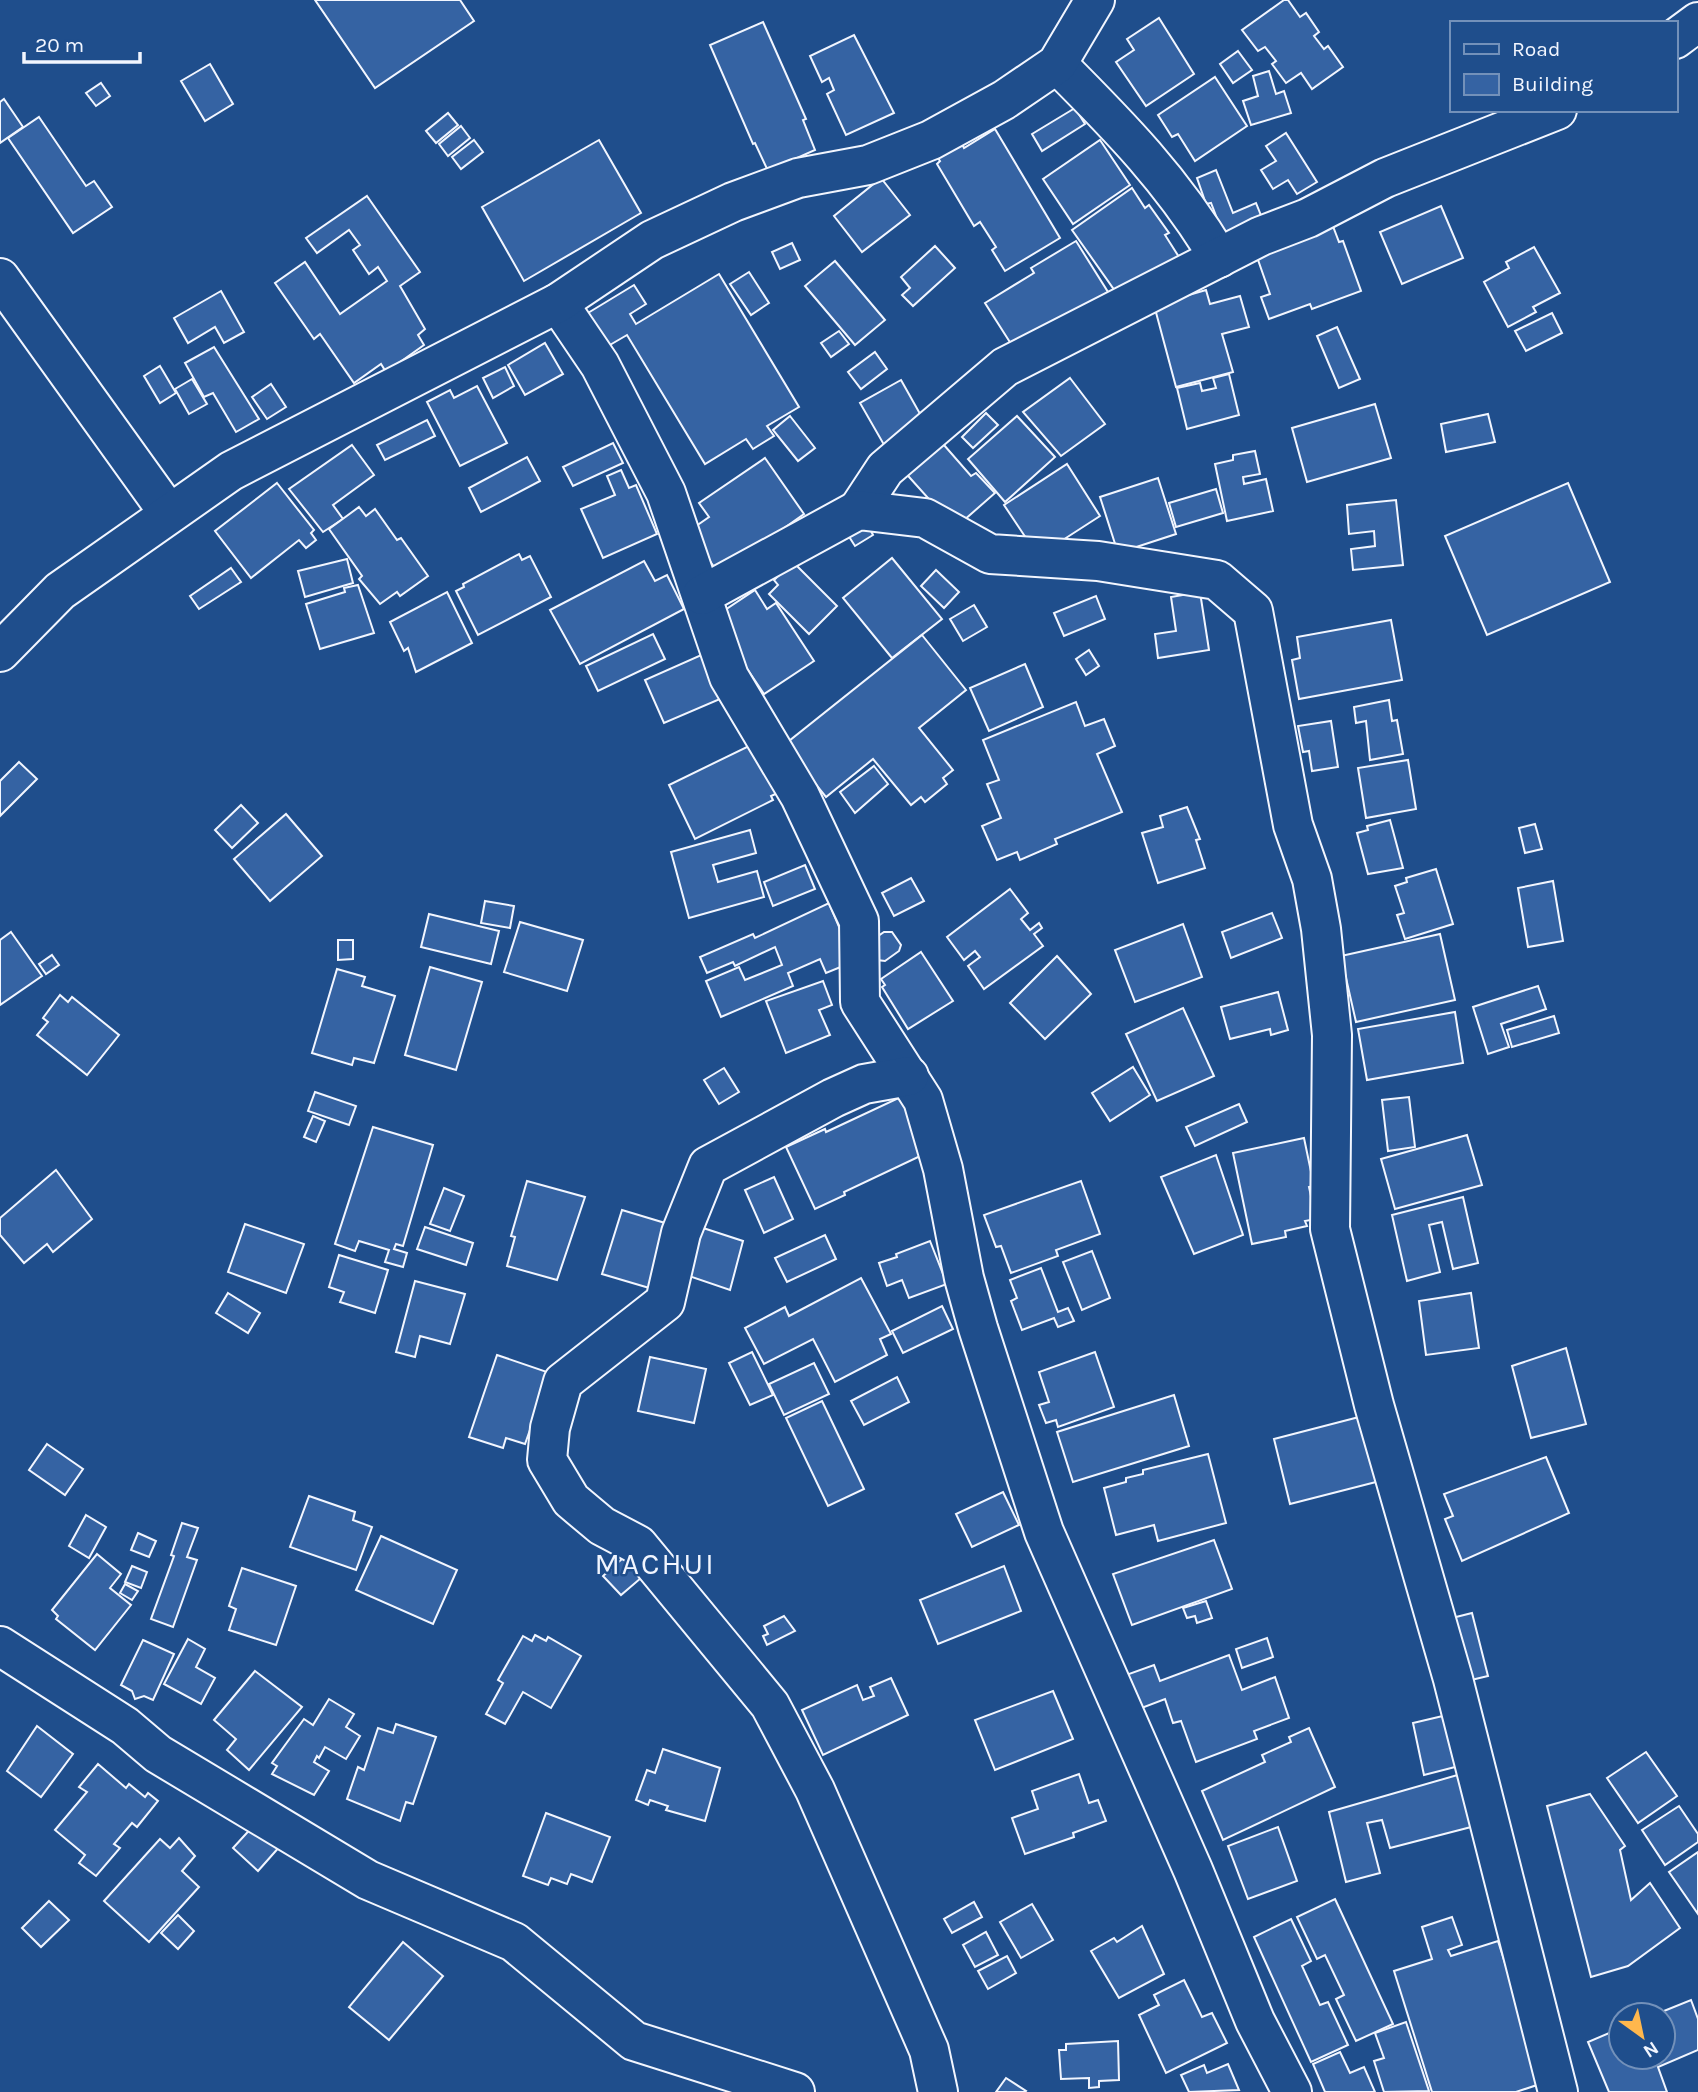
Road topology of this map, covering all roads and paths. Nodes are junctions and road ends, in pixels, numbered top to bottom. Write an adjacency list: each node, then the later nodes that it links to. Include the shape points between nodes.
1 (1095, 0): 4 (street)
2 (1698, 22): 3 (street)
3 (1677, 38)
4 (1057, 64): 6 (street, via 1148,156 1192,213); 8 (street, via 1004,100 930,140 868,165 798,177 652,240)
5 (1552, 112): 6 (street, via 1385,178)
6 (1219, 258): 9 (street, via 1005,367 885,469)
7 (0, 278): 10 (street)
8 (558, 303): 10 (street, via 230,471); 11 (street, via 600,365 666,494)
9 (858, 510): 11 (street); 18 (street, via 925,518 990,554 1098,561 1217,580 1253,611 1293,825 1312,878 1321,929 1332,1035 1331,1229 1374,1405 1453,1679)
10 (168, 512): 12 (street, via 60,591)
11 (702, 595): 13 (street, via 729,677 800,796 859,921 860,1002)
12 (0, 652)
13 (909, 1076): 16 (street, via 864,1084 708,1166 681,1233 665,1302 563,1382 547,1460 571,1500 602,1526 638,1545 770,1705 815,1790 929,2050); 17 (street, via 923,1100 978,1328 1044,1532 1255,2021)
14 (0, 1646): 15 (street, via 125,1726 158,1754 368,1880 514,1942 634,2041)
15 (795, 2092)
16 (938, 2092)
17 (1292, 2092)
18 (1558, 2092)

